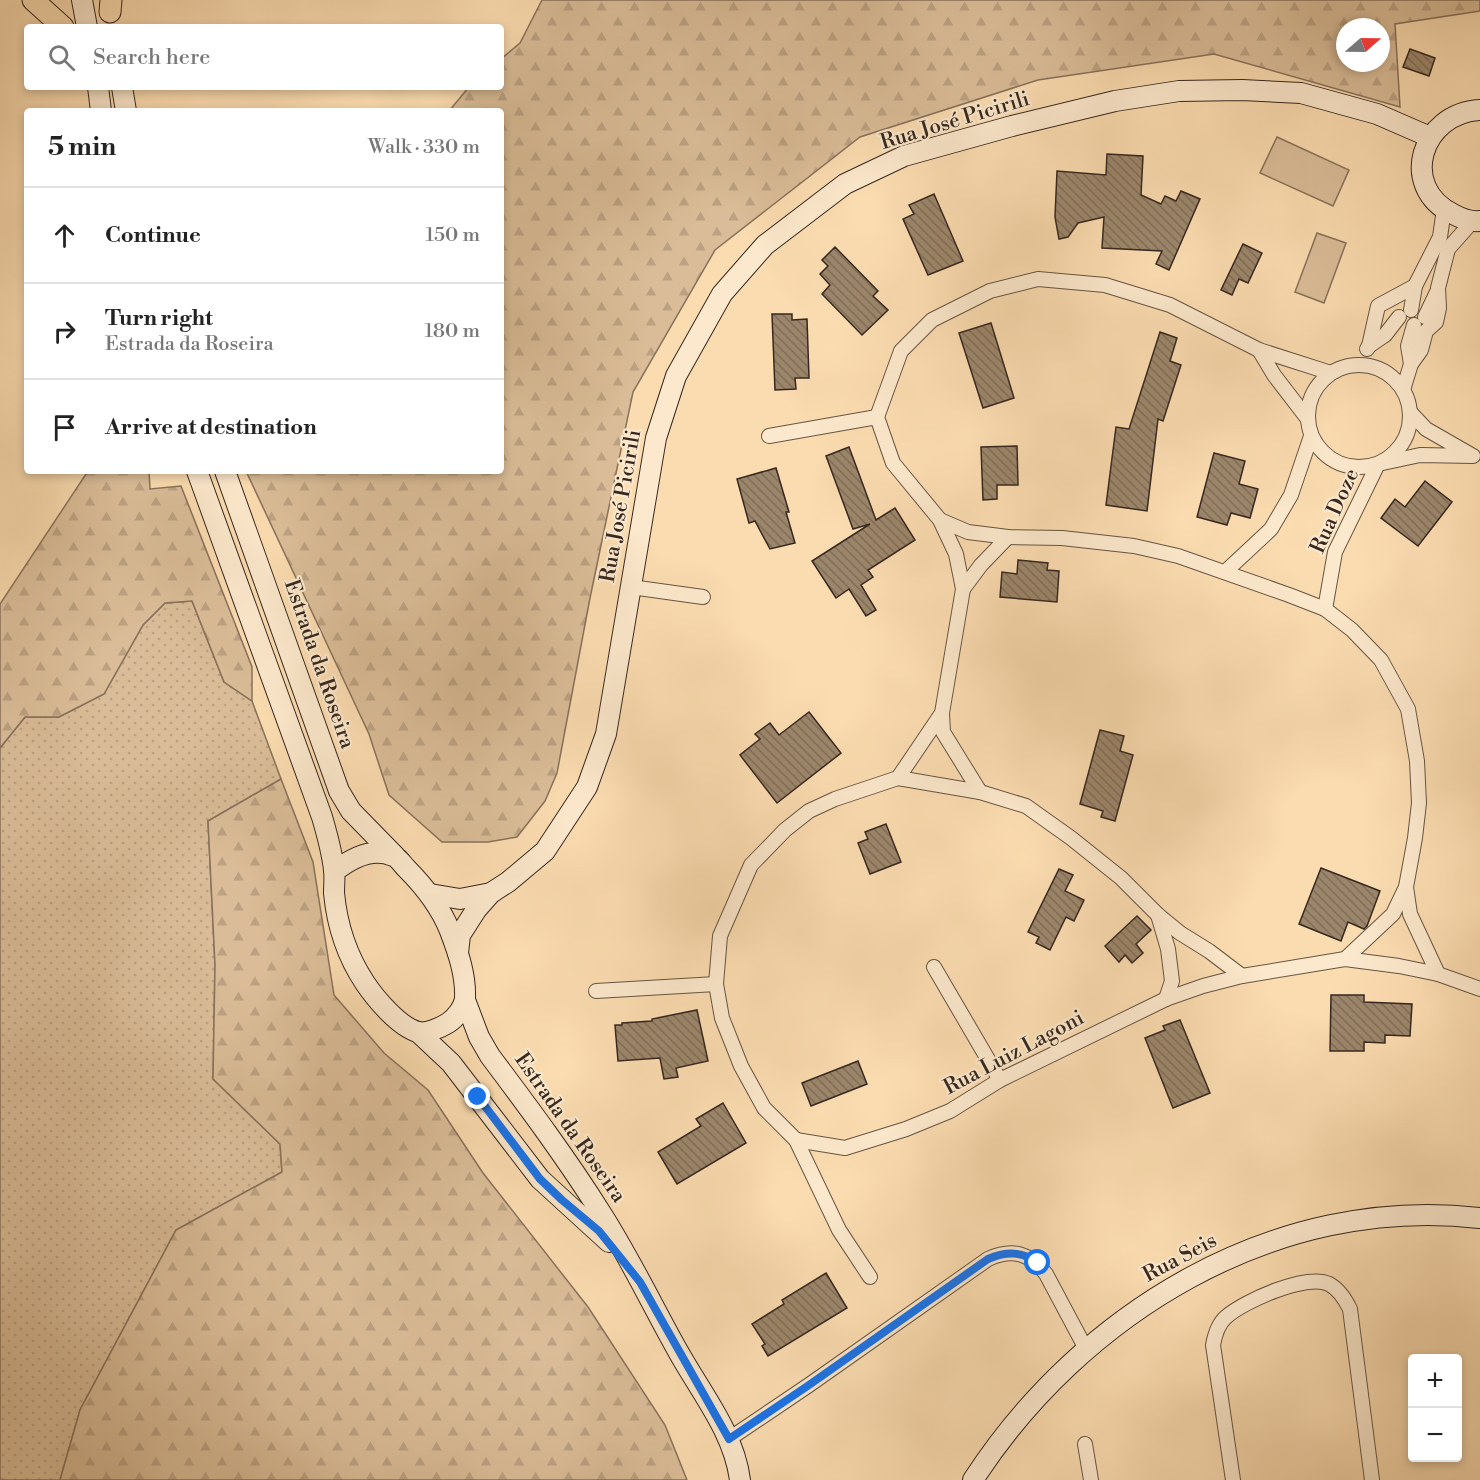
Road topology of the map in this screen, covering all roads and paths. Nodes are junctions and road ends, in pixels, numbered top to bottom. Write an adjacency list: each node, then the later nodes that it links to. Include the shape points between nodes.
1 (33, 0): 3 (main road)
2 (82, 0): 4 (street)
3 (60, 24)
4 (86, 24)
5 (98, 90): 7 (street)
6 (122, 90): 8 (street)
7 (101, 108)
8 (126, 108)
9 (1480, 110): 10 (street, via 1458,113)
10 (1430, 137): 11 (street, via 1422,165 1424,180 1429,193); 33 (street, Rua José Picirili, via 1377,114 1301,93 1179,91 1115,101 904,156 845,184 765,245 722,294 676,376 656,438)
11 (1444, 209): 12 (street); 13 (street, via 1440,237)
12 (1476, 222): 14 (street, via 1448,249)
13 (1415, 286): 15 (street, via 1405,314); 15 (street, via 1378,306)
14 (1438, 288): 18 (street, via 1408,346); 18 (street, via 1436,322 1426,331)
15 (1369, 346): 17 (street)
16 (1259, 350): 19 (street); 22 (street, via 1170,305 1105,285 1038,279 990,291 932,320 901,351); 23 (street)
17 (1360, 364): 19 (street); 20 (street, via 1383,370)
18 (1411, 364): 20 (street)
19 (1331, 372): 23 (street, via 1318,384)
20 (1403, 390): 21 (street)
21 (1410, 412): 26 (street, via 1426,429); 27 (street, via 1403,444)
22 (877, 417): 24 (street); 30 (street, via 892,463)
23 (1307, 418): 25 (street)
24 (769, 436)
25 (1311, 436): 27 (street, via 1319,450 1339,464 1363,468); 32 (street, via 1291,495 1271,529)
26 (1477, 458): 27 (street, via 1420,455)
27 (1378, 464): 36 (street, Rua Doze, via 1335,552)
28 (198, 474): 41 (street, Estrada da Roseira, via 319,806)
29 (226, 474): 40 (street, Estrada da Roseira, via 339,791 351,811)
30 (940, 520): 31 (street, via 968,532); 34 (street, via 956,554)
31 (1008, 537): 32 (street, via 1134,546); 34 (street)
32 (1225, 572): 36 (street)
33 (631, 587): 35 (street); 43 (street, Rua José Picirili, via 606,734 587,788 545,851)
34 (963, 589): 37 (street)
35 (703, 597)
36 (1325, 609): 42 (street, via 1381,660 1408,709 1419,803)
37 (942, 712): 38 (street); 39 (street, via 943,732)
38 (898, 778): 39 (street); 51 (street, via 809,811 751,865 720,936)
39 (980, 792): 45 (street, via 1026,806 1121,878)
40 (395, 856): 41 (street, via 380,853 350,859); 44 (street, Estrada da Roseira)
41 (334, 872): 56 (street, Estrada da Roseira, via 337,916 354,966 381,1004)
42 (1406, 887): 47 (street, via 1393,914); 49 (street, via 1410,914)
43 (491, 893): 44 (street, via 460,899); 46 (street, via 467,922 460,935)
44 (430, 894): 46 (street, Estrada da Roseira)
45 (1158, 915): 50 (street); 54 (street, via 1172,981)
46 (458, 953): 55 (street, Estrada da Roseira)
47 (1345, 959): 49 (street, Rua Luiz Lagoni); 50 (street, Rua Luiz Lagoni)
48 (933, 967): 57 (street)
49 (1438, 974): 52 (street, Rua Luiz Lagoni)
50 (1242, 976): 54 (street, Rua Luiz Lagoni)
51 (716, 984): 53 (street); 58 (street, via 722,1018 741,1066 764,1108)
52 (1480, 989)
53 (596, 991)
54 (1166, 999): 57 (street, Rua Luiz Lagoni)
55 (465, 1000): 56 (street, via 451,1022); 61 (street, Estrada da Roseira, via 478,1037 574,1172)
56 (418, 1032): 61 (street, Estrada da Roseira, via 451,1063 540,1179 599,1231)
57 (1000, 1080): 58 (street, Rua Luiz Lagoni, via 950,1111 845,1148)
58 (796, 1140): 60 (street, via 839,1230)
59 (1480, 1218): 62 (street, Rua Seis, via 1372,1218 1296,1233 1190,1277)
60 (870, 1277)
61 (640, 1282): 63 (street, Estrada da Roseira)
62 (1086, 1349): 63 (street, via 1038,1263 1007,1252 988,1259); 66 (street, Rua Seis, via 1023,1413)
63 (729, 1439): 65 (street, Estrada da Roseira)
64 (1085, 1444): 67 (street)
65 (740, 1480)
66 (973, 1480)
67 (1090, 1480)
68 (1233, 1480): 69 (street, via 1214,1345 1217,1330 1231,1313 1255,1300 1294,1284 1316,1281 1338,1291 1350,1309)
69 (1372, 1480)

